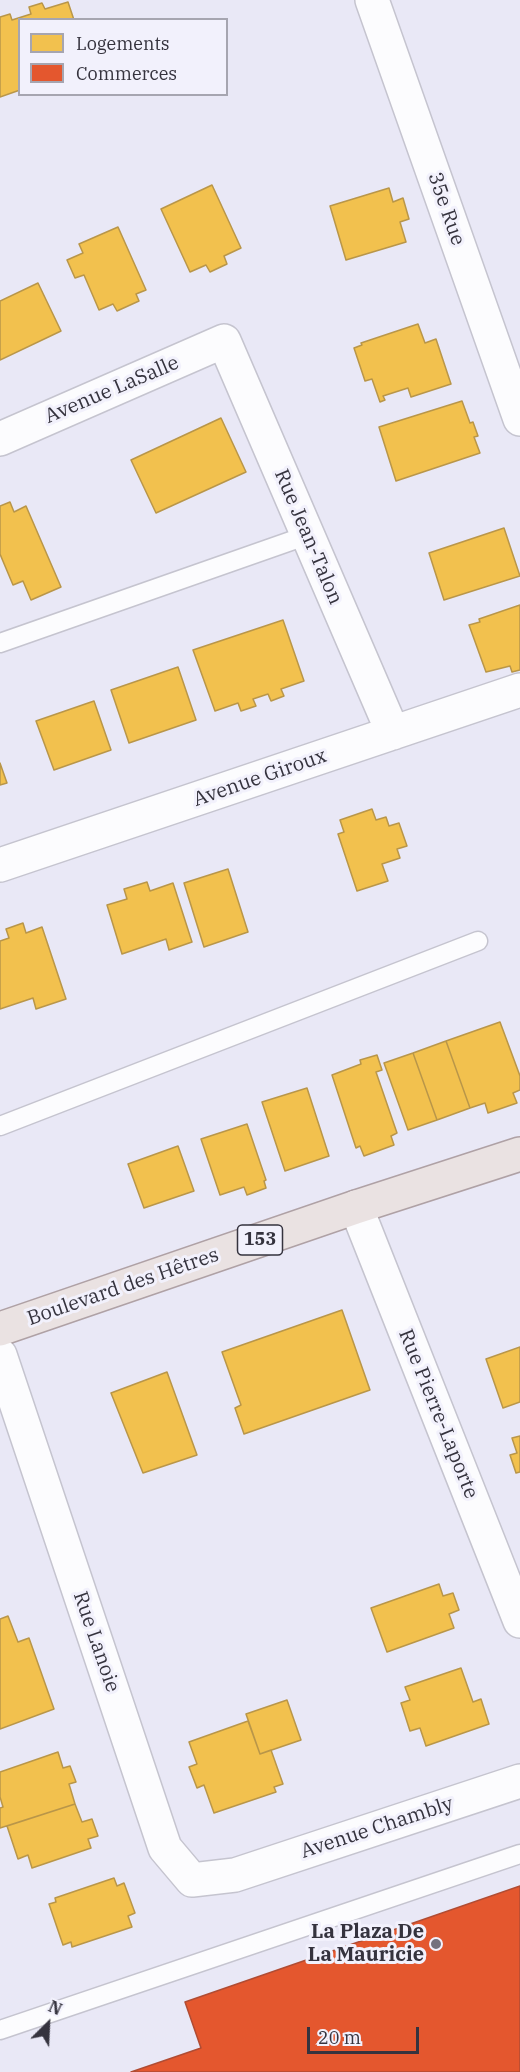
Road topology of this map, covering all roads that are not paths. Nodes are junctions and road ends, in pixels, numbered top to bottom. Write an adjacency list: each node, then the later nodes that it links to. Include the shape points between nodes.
1 (372, 0): 3 (street, 35e Rue)
2 (224, 341): 4 (street, Avenue LaSalle); 5 (street, Rue Jean-Talon)
3 (520, 419)
4 (0, 439)
5 (308, 536): 6 (lane); 8 (street, Rue Jean-Talon)
6 (0, 644)
7 (520, 690): 8 (street, Avenue Giroux)
8 (393, 733): 9 (street, Avenue Giroux)
9 (0, 865)
10 (478, 941): 11 (lane)
11 (0, 1126)
12 (520, 1154): 13 (main road, Boulevard des Hêtres / 153)
13 (356, 1207): 14 (main road, Boulevard des Hêtres / 153); 16 (street, Rue Pierre-Laporte)
14 (0, 1329)
15 (0, 1355): 19 (street, Rue Lanoie, via 165,1848 192,1880)
16 (520, 1621)
17 (520, 1781): 19 (street, Avenue Chambly)
18 (520, 1854): 20 (lane)
19 (235, 1875)
20 (0, 2030)

